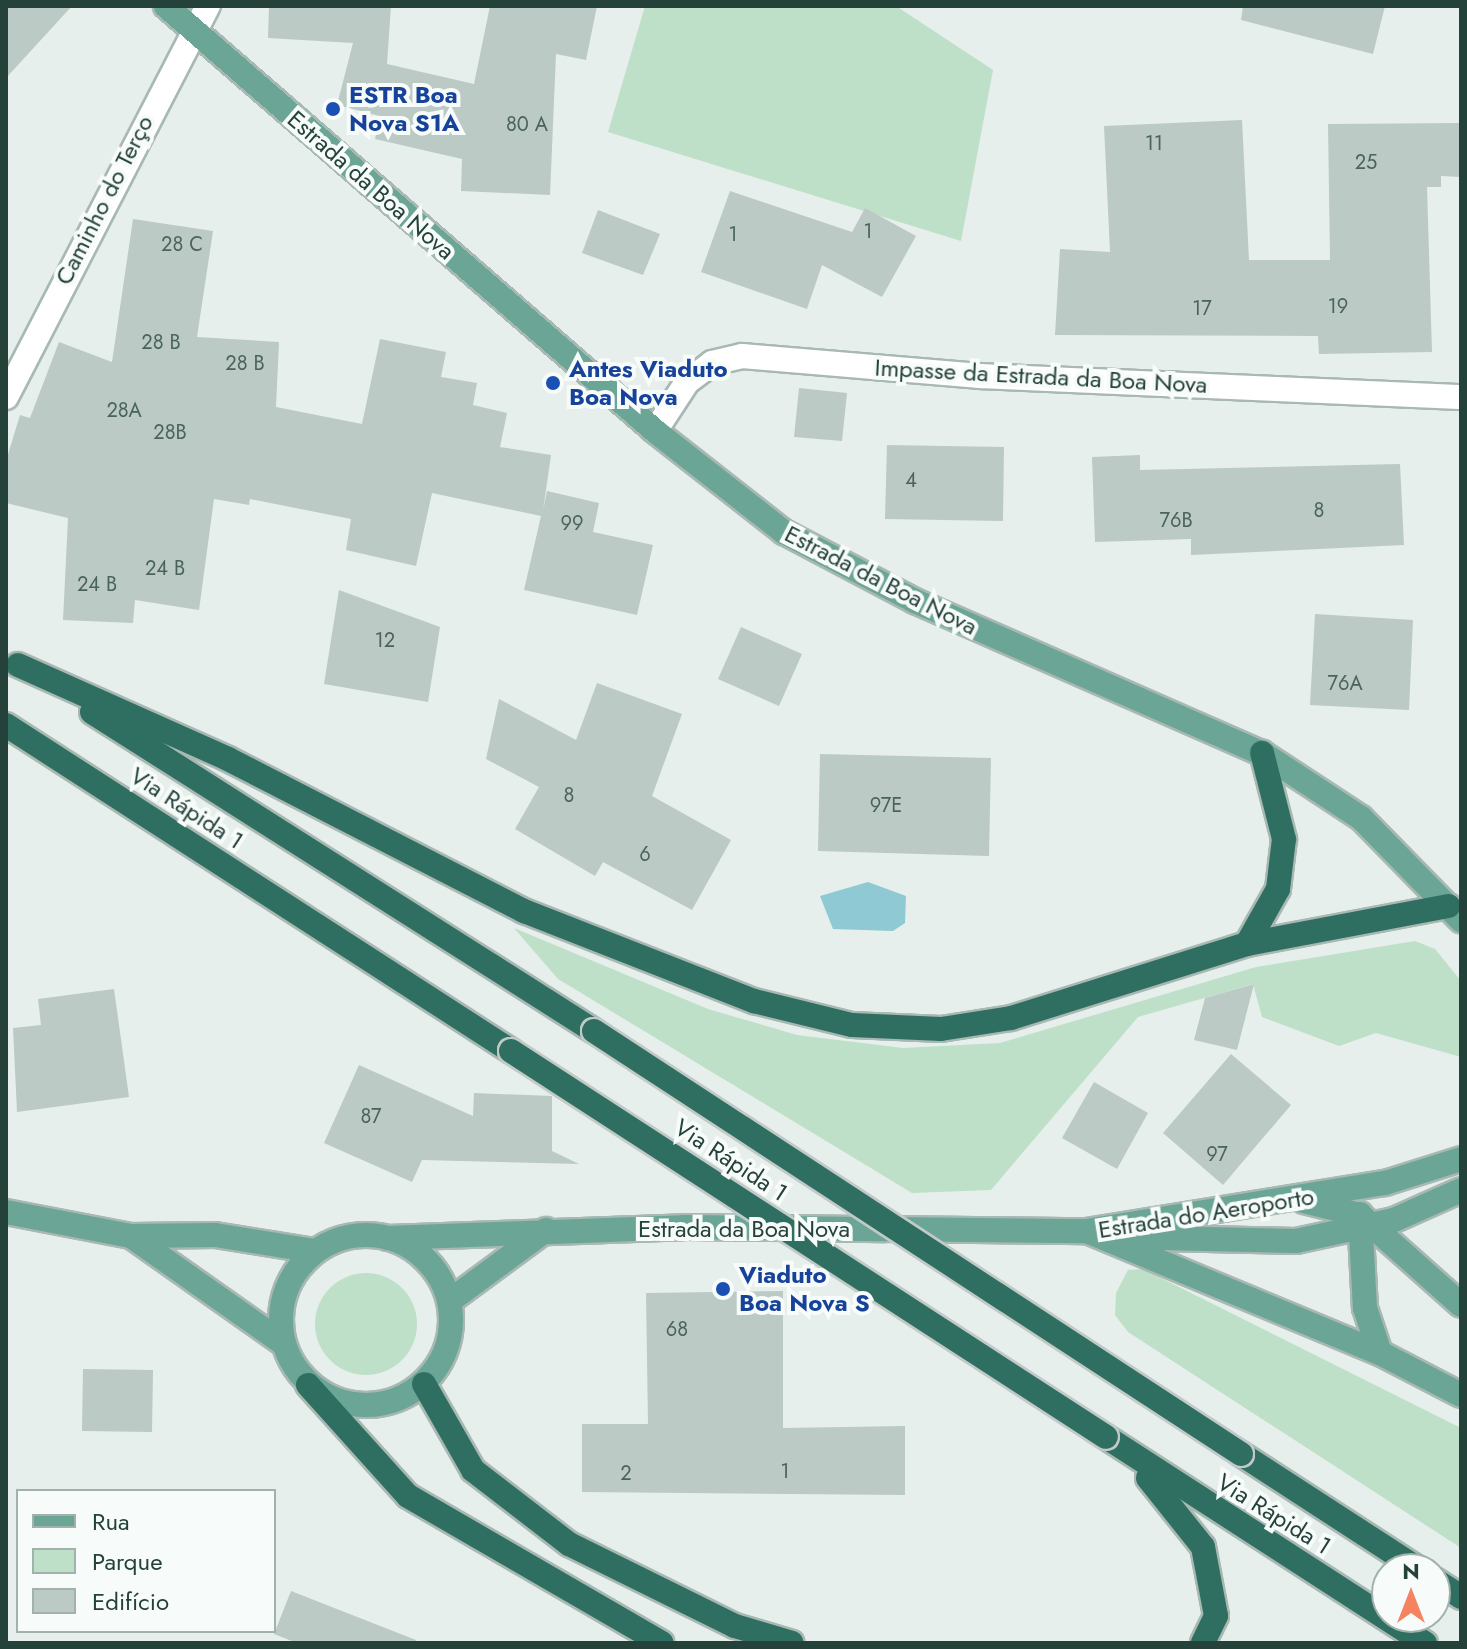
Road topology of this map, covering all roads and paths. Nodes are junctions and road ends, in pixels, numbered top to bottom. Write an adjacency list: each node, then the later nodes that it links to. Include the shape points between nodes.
1 (166, 6): 3 (main road, Estrada da Boa Nova)
2 (208, 6): 3 (street, Caminho do Terço)
3 (193, 29): 4 (street, Caminho do Terço); 7 (main road, Estrada da Boa Nova)
4 (11, 368): 5 (street, Caminho do Terço)
5 (6, 397)
6 (1461, 397): 7 (street, Impasse da Estrada da Boa Nova, via 980,376 742,356 712,363 687,382)
7 (655, 431): 10 (main road, Estrada da Boa Nova, via 797,539 915,601)
8 (12, 661): 12 (highway, via 228,759 524,911 754,1001 852,1025 941,1029 1011,1018); 32 (highway, Via Rápida 1, bridge, via 594,1031)
9 (6, 725): 31 (highway, Via Rápida 1, bridge, via 1106,1437)
10 (1262, 753): 11 (main road, Estrada da Boa Nova, via 1361,818); 12 (highway, via 1284,839 1278,889)
11 (1454, 913): 12 (highway)
12 (1247, 944)
13 (1461, 1159): 14 (main road, Estrada do Aeroporto)
14 (1385, 1183): 16 (main road, Estrada do Aeroporto); 18 (main road)
15 (1461, 1190): 18 (main road, Estrada do Aeroporto)
16 (1295, 1199): 18 (main road); 20 (main road, Estrada do Aeroporto)
17 (6, 1212): 21 (main road)
18 (1364, 1222): 20 (main road, Estrada do Aeroporto, via 1296,1241); 25 (main road); 27 (main road, via 1365,1308)
19 (546, 1230): 20 (main road, Estrada da Boa Nova); 22 (main road, Estrada da Boa Nova); 24 (main road)
20 (1087, 1231): 27 (main road)
21 (131, 1236): 23 (main road, via 215,1235); 26 (main road)
22 (388, 1238): 23 (main road, via 352,1236); 24 (main road, via 420,1254)
23 (315, 1251): 26 (main road, via 293,1272 283,1298)
24 (451, 1300): 28 (main road, via 450,1336)
25 (1461, 1305)
26 (284, 1344): 29 (main road)
27 (1380, 1353): 30 (main road)
28 (424, 1384): 29 (main road, via 403,1398 354,1406); 34 (highway, via 473,1470 569,1544 735,1626)
29 (308, 1385): 33 (highway, via 365,1456 408,1496 483,1546)
30 (1461, 1395)
31 (1166, 1486): 35 (highway, via 1203,1547 1215,1585 1216,1616); 36 (highway, Via Rápida 1)
32 (1393, 1553)
33 (662, 1643)
34 (792, 1643)
35 (1203, 1643)
36 (1425, 1643)

